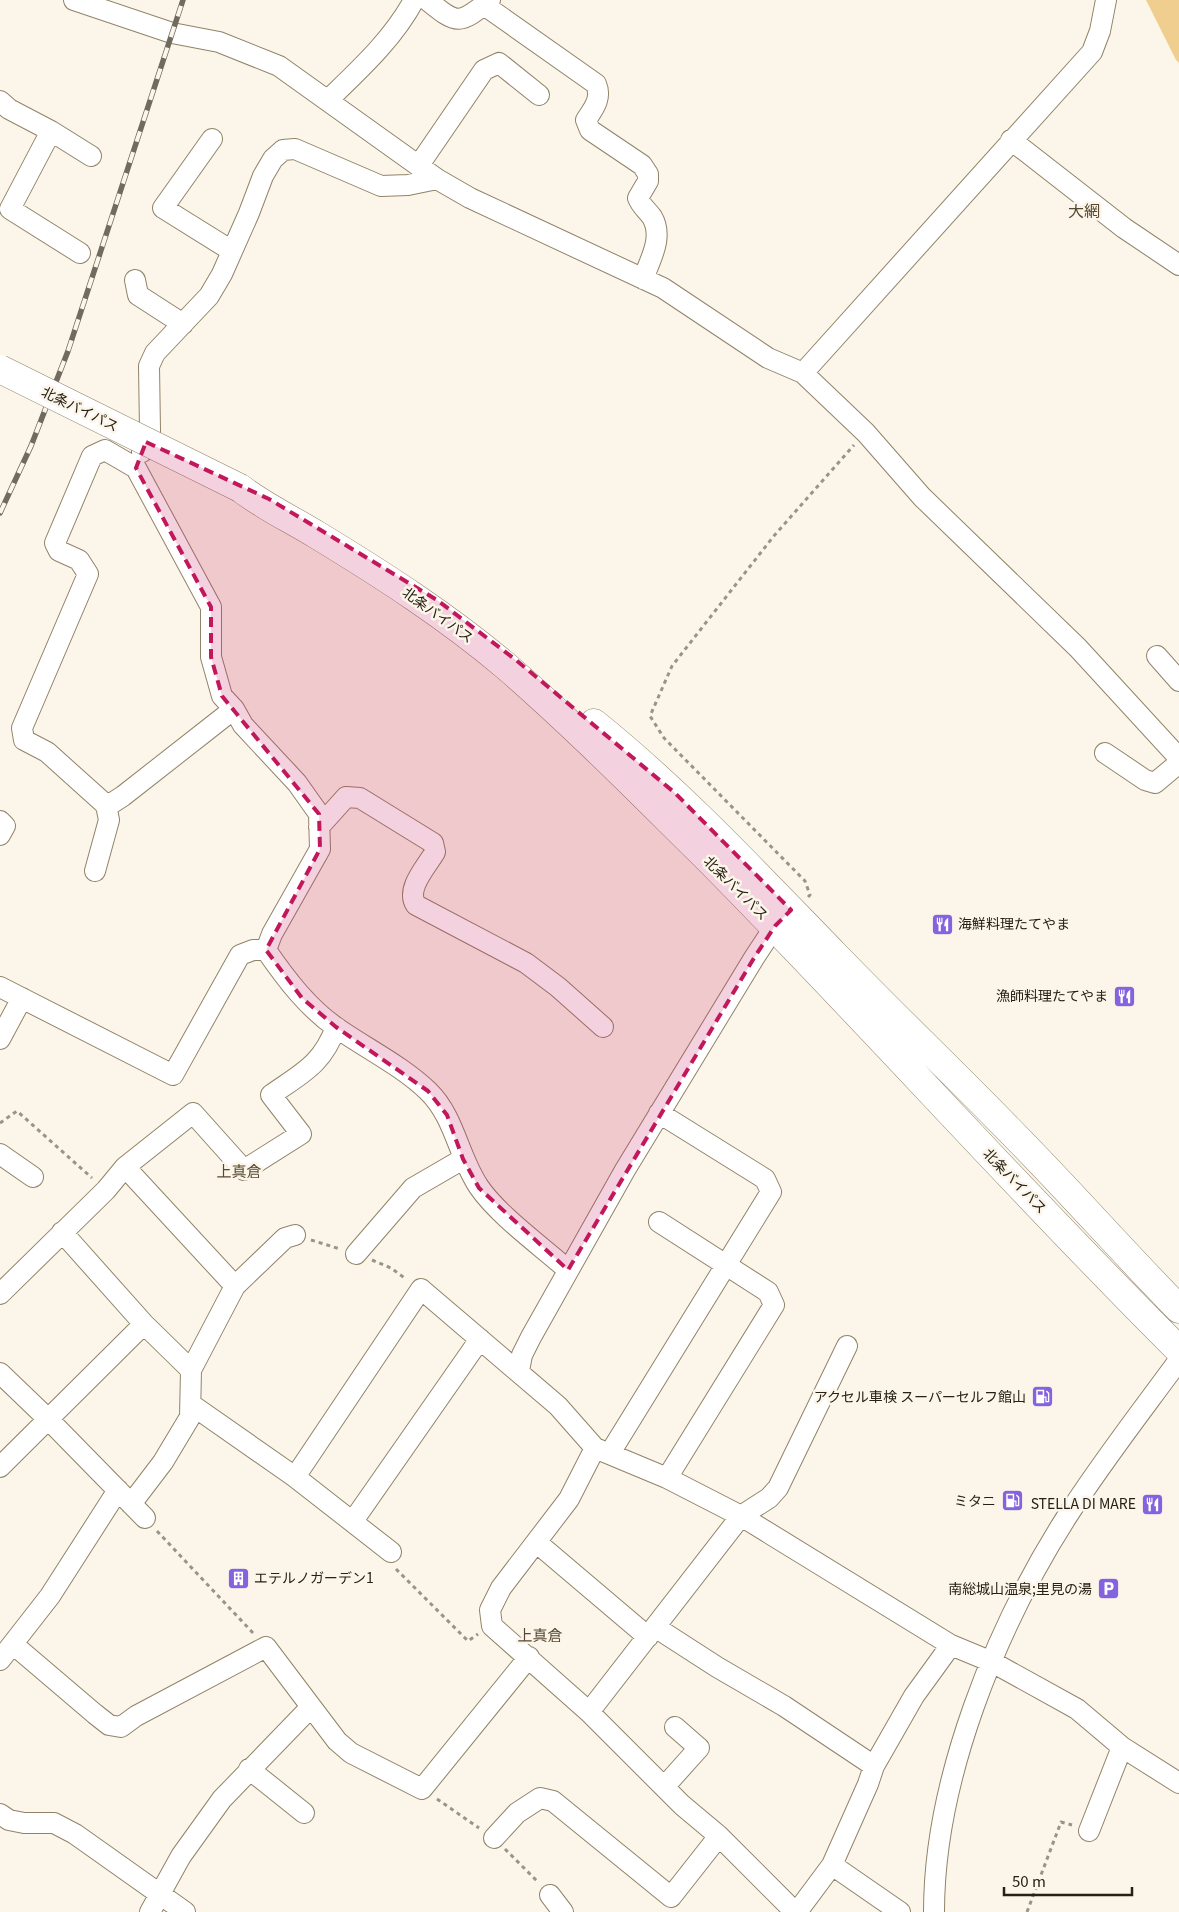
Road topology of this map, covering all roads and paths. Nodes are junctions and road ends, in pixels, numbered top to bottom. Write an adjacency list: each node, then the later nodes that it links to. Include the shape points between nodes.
1 (74, 0): 7 (street, via 172,33 219,42 279,66)
2 (414, 0): 7 (street, via 375,54)
3 (427, 0): 5 (street, via 452,19 461,19)
4 (1108, 1): 11 (street, via 1092,52)
5 (487, 3): 18 (street, via 596,84 599,92 595,107 586,120 590,130 642,164 648,174 648,182 638,198 653,218 658,238)
6 (539, 95): 13 (street, via 499,63 484,70)
7 (328, 100): 13 (street)
8 (0, 101): 9 (street)
9 (51, 131): 12 (street); 16 (street, via 10,209)
10 (212, 139): 15 (street, via 163,208)
11 (1011, 140): 17 (street, via 1124,228); 22 (street)
12 (91, 156)
13 (419, 165): 14 (street)
14 (437, 179): 15 (street, via 381,186 295,149 283,150 262,176); 18 (street, via 470,198)
15 (232, 251): 20 (street, via 209,296)
16 (80, 253)
17 (1179, 266)
18 (643, 279): 22 (street, via 663,288 768,358)
19 (135, 280): 20 (street, via 138,295)
20 (183, 324): 24 (street, via 155,353 149,366 150,431)
21 (0, 369): 37 (highway, 北条バイパス, bridge, via 240,488 269,499 353,546 438,600 640,762 717,833)
22 (803, 373): 23 (street)
23 (866, 433): 29 (street, via 922,497 1078,648); 36 (path, via 773,537 678,658 650,716 664,738)
24 (136, 468): 27 (street, via 212,607 211,657 222,696); 31 (street, via 105,450 92,456 55,543 59,551 79,560 88,574 22,728 24,740 47,752)
25 (1157, 656): 26 (street)
26 (1179, 681)
27 (234, 709): 31 (street); 33 (street, via 243,726 297,783 319,814)
28 (1105, 753): 30 (street, via 1145,780 1155,783)
29 (1179, 758)
30 (1179, 763)
31 (106, 807): 35 (street, via 109,820)
32 (0, 821): 34 (street, via 5,826)
33 (320, 827): 38 (street, via 320,849); 42 (street, via 346,797 360,798 433,843 435,852 412,891 416,905 526,963)
34 (0, 835)
35 (95, 871)
36 (805, 881)
37 (783, 918): 44 (street); 59 (highway, 北条バイパス, via 1020,1141); 63 (highway, 北条バイパス, via 1118,1289)
38 (266, 950): 40 (street, via 240,955 173,1075); 41 (street, via 302,998)
39 (0, 987): 40 (street)
40 (22, 998): 43 (street)
41 (336, 1027): 47 (street, via 428,1091 447,1115); 48 (street, via 328,1048 314,1064 271,1095 301,1134 244,1170 193,1113)
42 (603, 1027)
43 (0, 1039)
44 (659, 1114): 55 (street, via 765,1179 769,1186 771,1192); 56 (street)
45 (0, 1123): 50 (path, via 17,1111)
46 (0, 1154): 49 (street)
47 (463, 1159): 54 (street, via 413,1188); 56 (street, via 479,1188 503,1214)
48 (126, 1167): 50 (street); 57 (street)
49 (33, 1177)
50 (106, 1190): 52 (street)
51 (659, 1222): 55 (street)
52 (62, 1232): 58 (street); 60 (street)
53 (294, 1235): 57 (street, via 285,1238)
54 (356, 1254)
55 (727, 1266): 70 (street); 73 (street, via 768,1292 774,1304)
56 (568, 1270): 66 (street, via 522,1355)
57 (235, 1286): 65 (street)
58 (0, 1294)
59 (1179, 1309)
60 (144, 1324): 65 (street); 69 (street)
61 (480, 1339): 66 (street); 72 (street, via 421,1289); 77 (street)
62 (846, 1346): 75 (street, via 778,1488 769,1498)
63 (1179, 1350)
64 (1179, 1360): 87 (street, via 1067,1517 1026,1589)
65 (191, 1370): 68 (street)
66 (519, 1371): 70 (street)
67 (0, 1373): 69 (street)
68 (192, 1405): 72 (street); 74 (street, via 190,1417 163,1462)
69 (50, 1420): 71 (street); 74 (street)
70 (603, 1450): 73 (street); 78 (street)
71 (0, 1466)
72 (295, 1477): 77 (street)
73 (667, 1478): 75 (street)
74 (125, 1497): 76 (street); 82 (street)
75 (741, 1516): 81 (street); 83 (street)
76 (145, 1518): 84 (path)
77 (352, 1521): 79 (street)
78 (536, 1542): 80 (street, via 501,1588 490,1610); 81 (street)
79 (391, 1552): 80 (path, via 389,1563 468,1641)
80 (492, 1626): 85 (street)
81 (652, 1632): 89 (street); 92 (street, via 784,1706)
82 (14, 1645): 84 (street, via 109,1725 121,1727); 86 (street)
83 (951, 1645): 87 (street); 92 (street, via 914,1696)
84 (266, 1647): 88 (street)
85 (529, 1657): 89 (street); 96 (street)
86 (0, 1660)
87 (992, 1662): 91 (street, via 1078,1709); 110 (street, via 966,1730 952,1782 936,1873)
88 (310, 1708): 93 (street); 96 (street, via 337,1742 351,1753)
89 (589, 1712): 95 (street)
90 (675, 1727): 95 (street, via 699,1748)
91 (1122, 1748): 94 (street); 99 (street)
92 (874, 1766): 102 (street)
93 (249, 1769): 97 (street); 104 (street, via 222,1799 181,1856)
94 (1179, 1784)
95 (664, 1787): 100 (street)
96 (422, 1789): 101 (path)
97 (304, 1813)
98 (0, 1814): 104 (street, via 9,1820 54,1823 68,1830)
99 (1089, 1832): 111 (path, via 1061,1822)
100 (719, 1836): 101 (street, via 671,1897 554,1801 540,1798 517,1813); 108 (street)
101 (494, 1838): 103 (path)
102 (832, 1865): 105 (street); 108 (street)
103 (550, 1895): 107 (street)
104 (154, 1903): 106 (street)
105 (880, 1906): 109 (street)
106 (185, 1912)
107 (563, 1912)
108 (796, 1912)
109 (900, 1912)
110 (934, 1912)
111 (1027, 1912)

